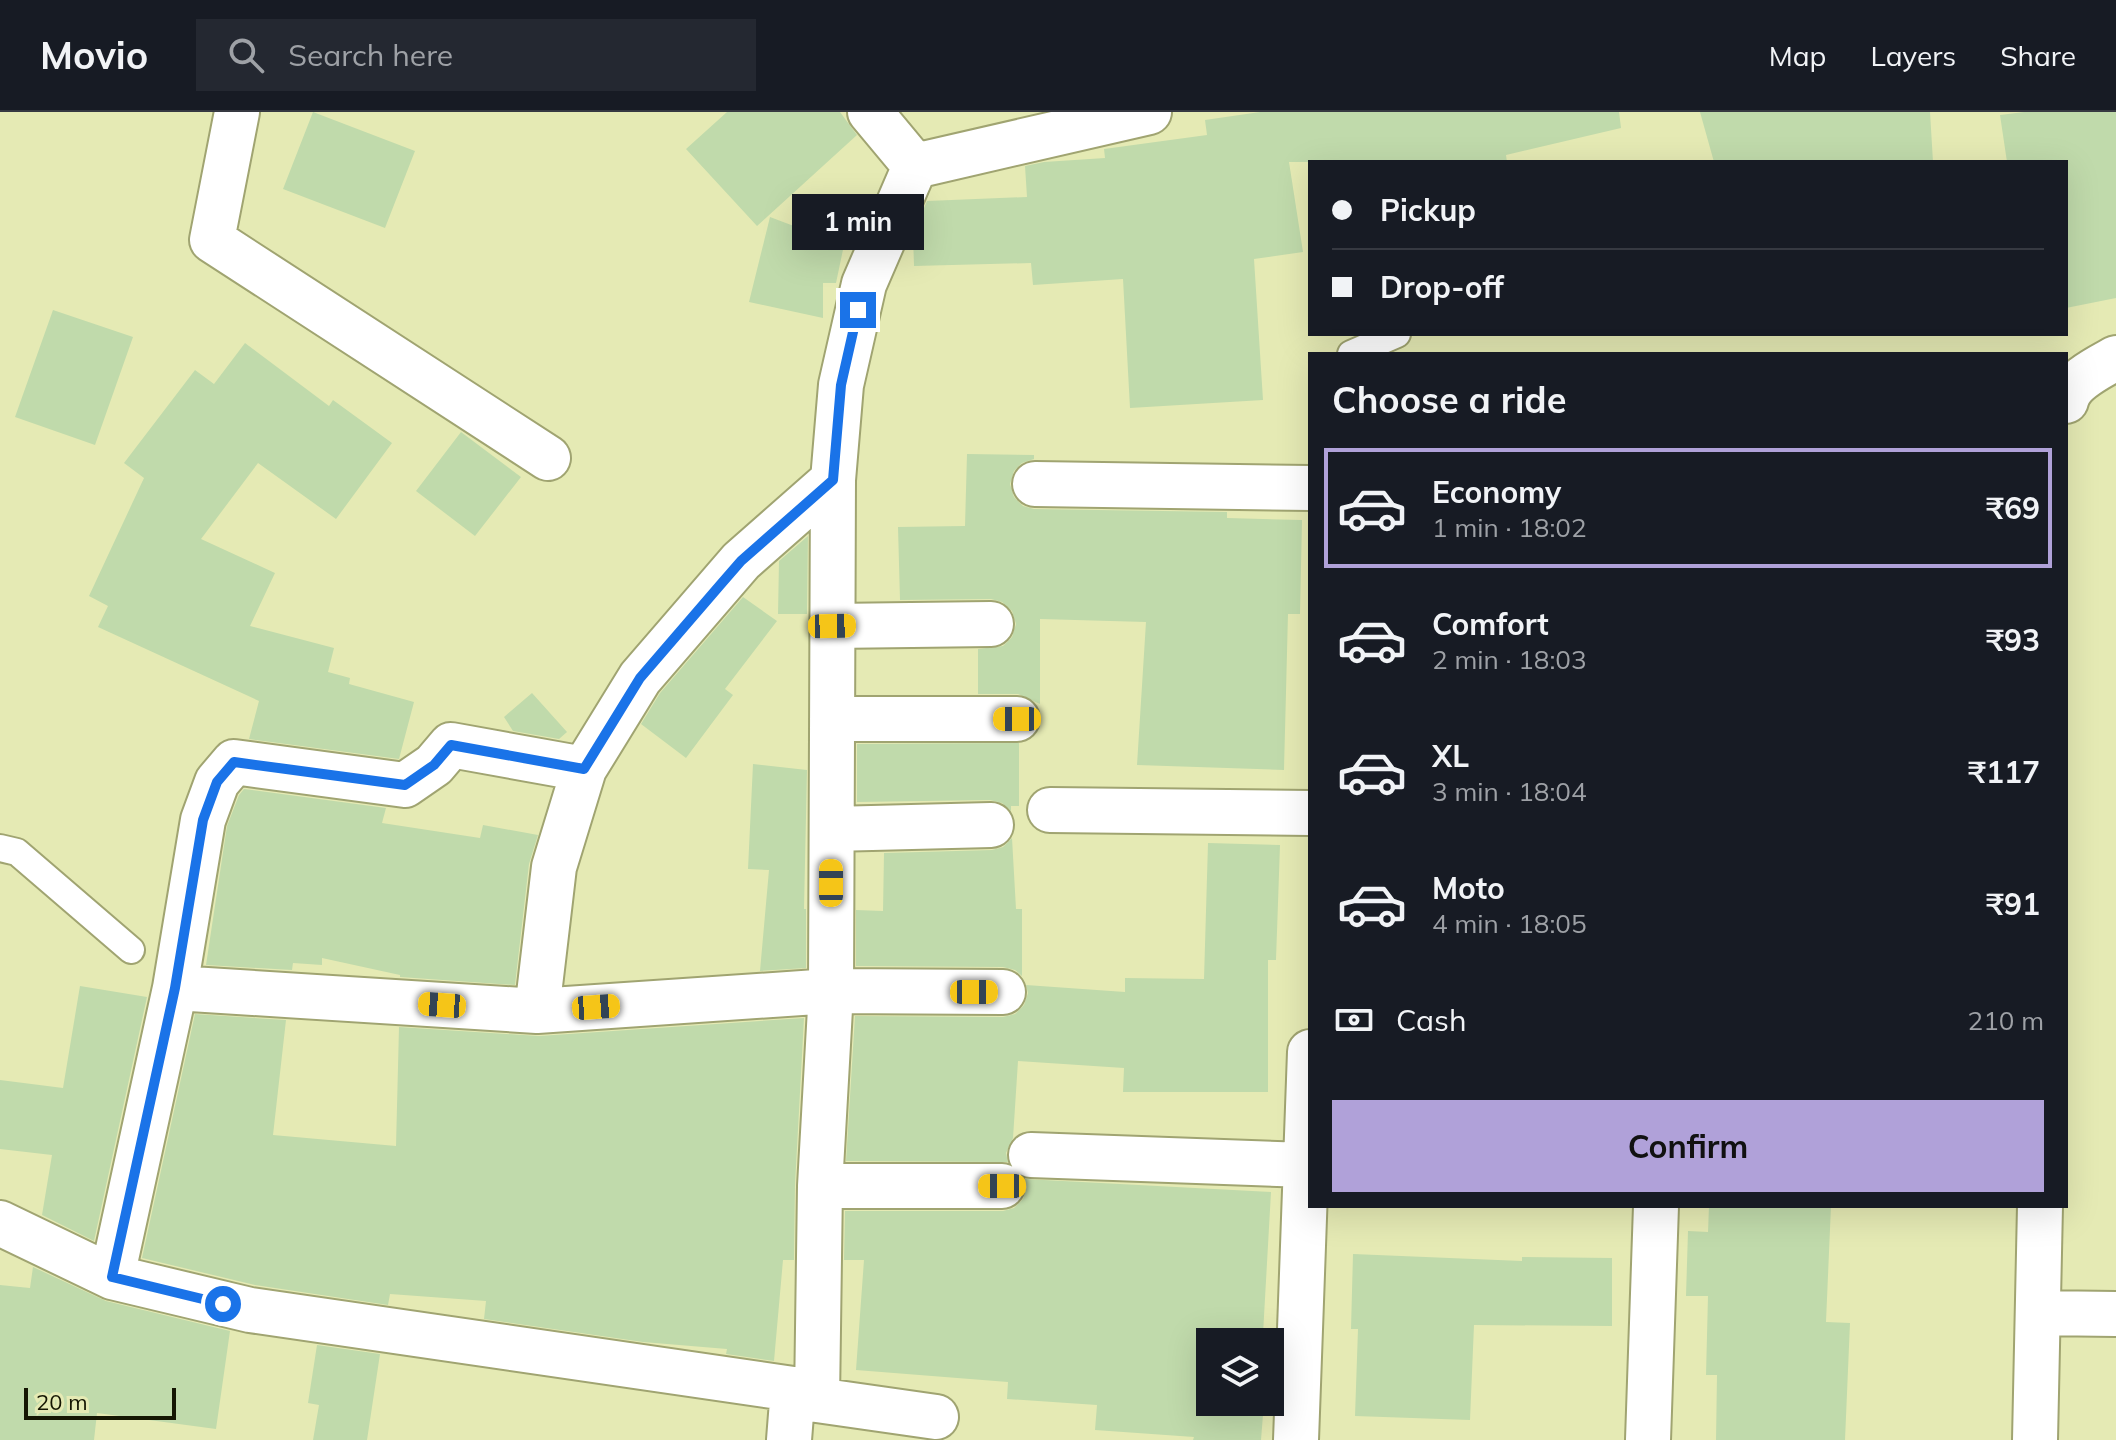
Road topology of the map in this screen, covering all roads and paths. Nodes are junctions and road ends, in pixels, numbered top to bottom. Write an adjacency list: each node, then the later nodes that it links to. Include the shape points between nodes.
1 (237, 112): 9 (street, via 212,240)
2 (870, 112): 4 (street)
3 (1149, 112): 4 (street)
4 (915, 166): 10 (street, via 864,284 841,385)
5 (1392, 336): 6 (lane)
6 (1356, 352)
7 (2116, 358): 8 (street)
8 (2068, 393)
9 (548, 458)
10 (833, 480): 14 (street); 17 (street, via 741,561 640,678)
11 (1035, 484): 12 (street)
12 (1308, 488)
13 (991, 624): 14 (street)
14 (832, 626): 15 (street)
15 (832, 719): 16 (street); 21 (street)
16 (1017, 719)
17 (584, 769): 24 (street, via 451,745 405,785 234,762 217,782 203,820); 27 (street, via 554,867)
18 (1050, 810): 19 (street)
19 (1308, 813)
20 (991, 825): 21 (street)
21 (832, 829): 25 (street)
22 (0, 848): 23 (lane, via 17,852)
23 (131, 950)
24 (175, 988): 27 (street); 36 (street)
25 (831, 991): 26 (street); 27 (street); 31 (street)
26 (1003, 992)
27 (537, 1011)
28 (1308, 1108): 30 (street)
29 (1031, 1155): 30 (street)
30 (1306, 1165): 42 (street)
31 (820, 1186): 32 (street); 39 (street)
32 (1002, 1186)
33 (1656, 1208): 43 (street)
34 (2040, 1208): 37 (street)
35 (0, 1223): 36 (street)
36 (112, 1277): 39 (street, via 250,1310)
37 (2039, 1313): 38 (street); 44 (street)
38 (2116, 1314)
39 (805, 1394): 40 (street); 41 (street)
40 (936, 1417)
41 (789, 1440)
42 (1296, 1440)
43 (1648, 1440)
44 (2035, 1440)

